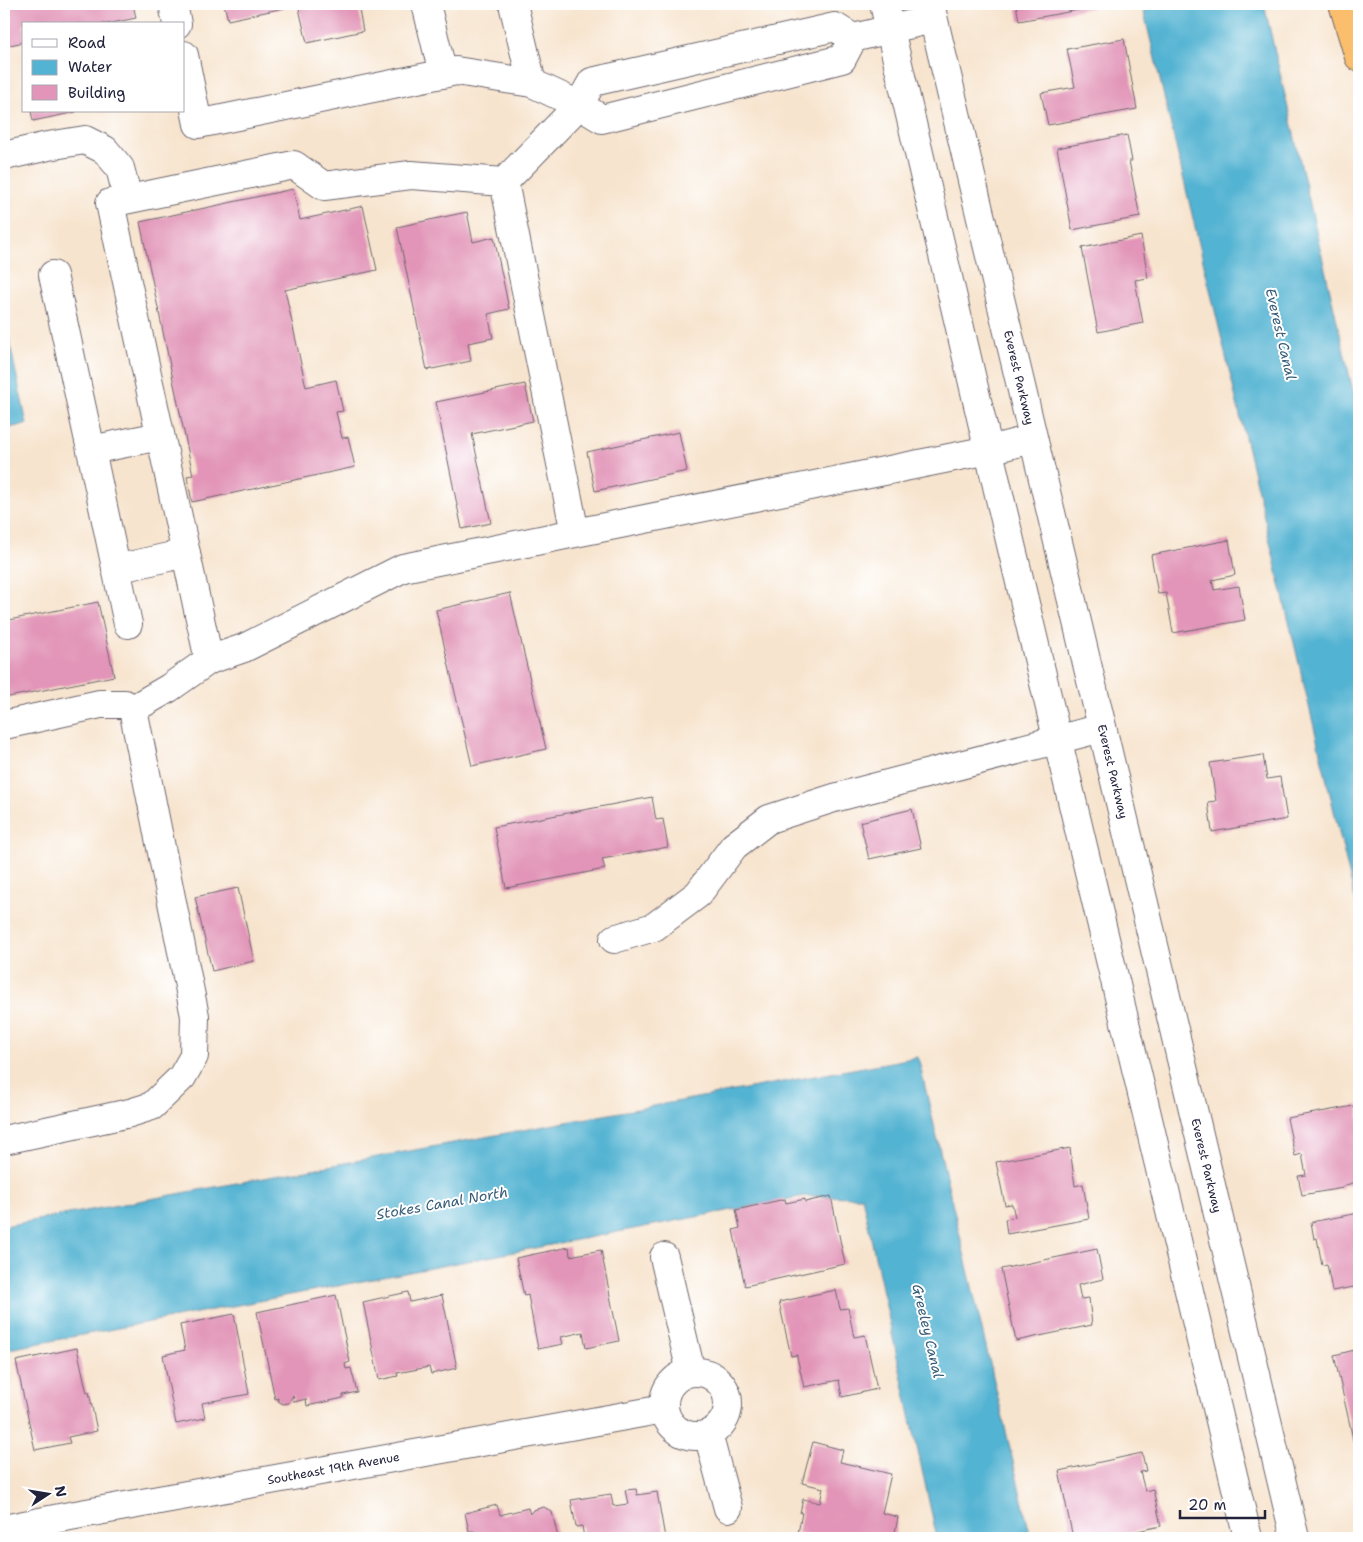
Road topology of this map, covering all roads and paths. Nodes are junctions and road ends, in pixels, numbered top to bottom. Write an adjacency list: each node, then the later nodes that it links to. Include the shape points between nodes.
1 (173, 4): 7 (street)
2 (426, 4): 12 (street)
3 (513, 4): 13 (street)
4 (1343, 4): 9 (highway)
5 (932, 11): 6 (street); 21 (street, Everest Parkway)
6 (887, 16): 8 (street); 23 (street)
7 (177, 22)
8 (853, 38): 10 (street, via 835,27); 14 (street, via 842,59)
9 (1359, 57)
10 (698, 58): 14 (street); 15 (street, via 592,82)
11 (185, 60): 12 (street, via 198,124)
12 (443, 74): 13 (street, via 456,71)
13 (532, 83): 15 (street)
14 (706, 93): 15 (street, via 602,119)
15 (579, 105): 17 (street)
16 (4, 156): 18 (street, via 85,140 104,150 120,168)
17 (504, 182): 18 (street, via 412,175 324,186 294,165); 24 (street)
18 (128, 199): 20 (street, via 110,203)
19 (53, 275): 22 (street)
20 (160, 436): 22 (street); 25 (street)
21 (1032, 440): 23 (street); 31 (street, Everest Parkway)
22 (91, 450): 26 (street)
23 (989, 450): 24 (street); 32 (street)
24 (575, 533): 28 (street, via 403,568 244,648)
25 (186, 553): 26 (street); 28 (street)
26 (116, 569): 27 (street)
27 (128, 624)
28 (208, 660): 29 (street)
29 (133, 709): 30 (street, via 125,704 100,704); 34 (street, via 196,1016 194,1056 182,1077 152,1106)
30 (4, 725)
31 (1102, 728): 32 (street); 42 (street, Everest Parkway)
32 (1057, 739): 33 (street, via 834,798 769,819 734,846 698,894 654,927); 41 (street)
33 (614, 939)
34 (4, 1140)
35 (664, 1257): 36 (street)
36 (692, 1372): 37 (street, via 674,1380 664,1398); 38 (street, via 711,1376 725,1391 727,1411 723,1420)
37 (664, 1409): 38 (street, via 667,1418 680,1432 698,1436); 40 (street, Southeast 19th Avenue)
38 (708, 1434): 39 (street)
39 (728, 1508)
40 (4, 1529)
41 (1248, 1538)
42 (1295, 1538)

